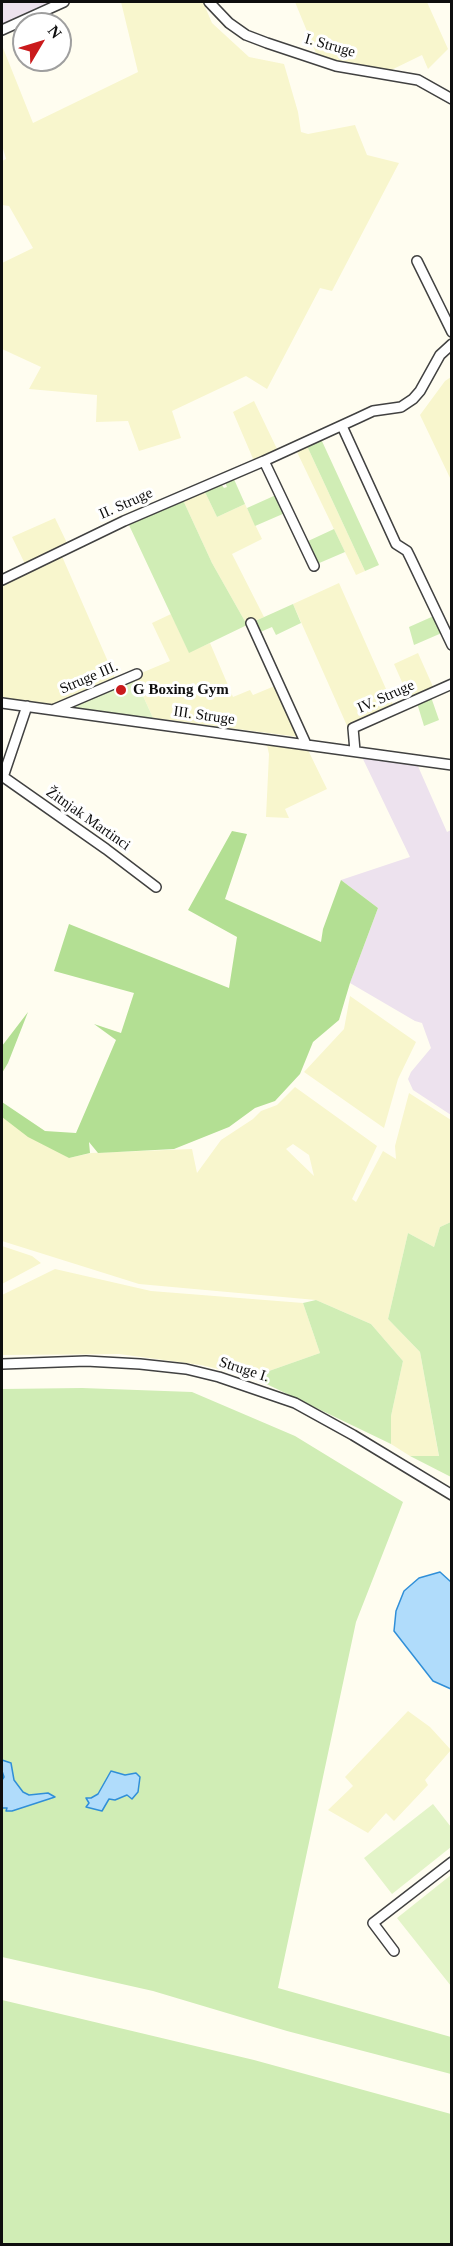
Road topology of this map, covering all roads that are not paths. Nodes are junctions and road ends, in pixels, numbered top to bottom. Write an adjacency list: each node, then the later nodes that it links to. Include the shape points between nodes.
1 (64, 2): 3 (street)
2 (209, 2): 4 (street, I. Struge, via 246,35 336,66 418,80)
3 (2, 30)
4 (452, 99)
5 (417, 261): 6 (street)
6 (452, 332)
7 (452, 344): 8 (street, II. Struge, via 440,355 413,399 401,407 373,411)
8 (342, 426): 9 (street, II. Struge); 13 (street, via 396,544 406,551)
9 (264, 461): 10 (street); 11 (street, II. Struge, via 124,521)
10 (314, 566)
11 (2, 580)
12 (251, 623): 19 (street)
13 (452, 645)
14 (136, 674): 18 (street, Struge III.)
15 (452, 684): 20 (street, IV. Struge, via 353,728)
16 (2, 703): 17 (street, III. Struge)
17 (27, 706): 18 (street, III. Struge); 22 (street)
18 (53, 710): 19 (street, III. Struge)
19 (306, 744): 20 (street, III. Struge)
20 (355, 751): 21 (street, III. Struge)
21 (452, 765)
22 (2, 777): 23 (street, Žitnjak Martinci)
23 (156, 887)
24 (2, 1364): 25 (street, Struge I., via 140,1364 219,1377 295,1403)
25 (452, 1495)
26 (452, 1862): 27 (street, via 372,1923)
27 (394, 1951)

